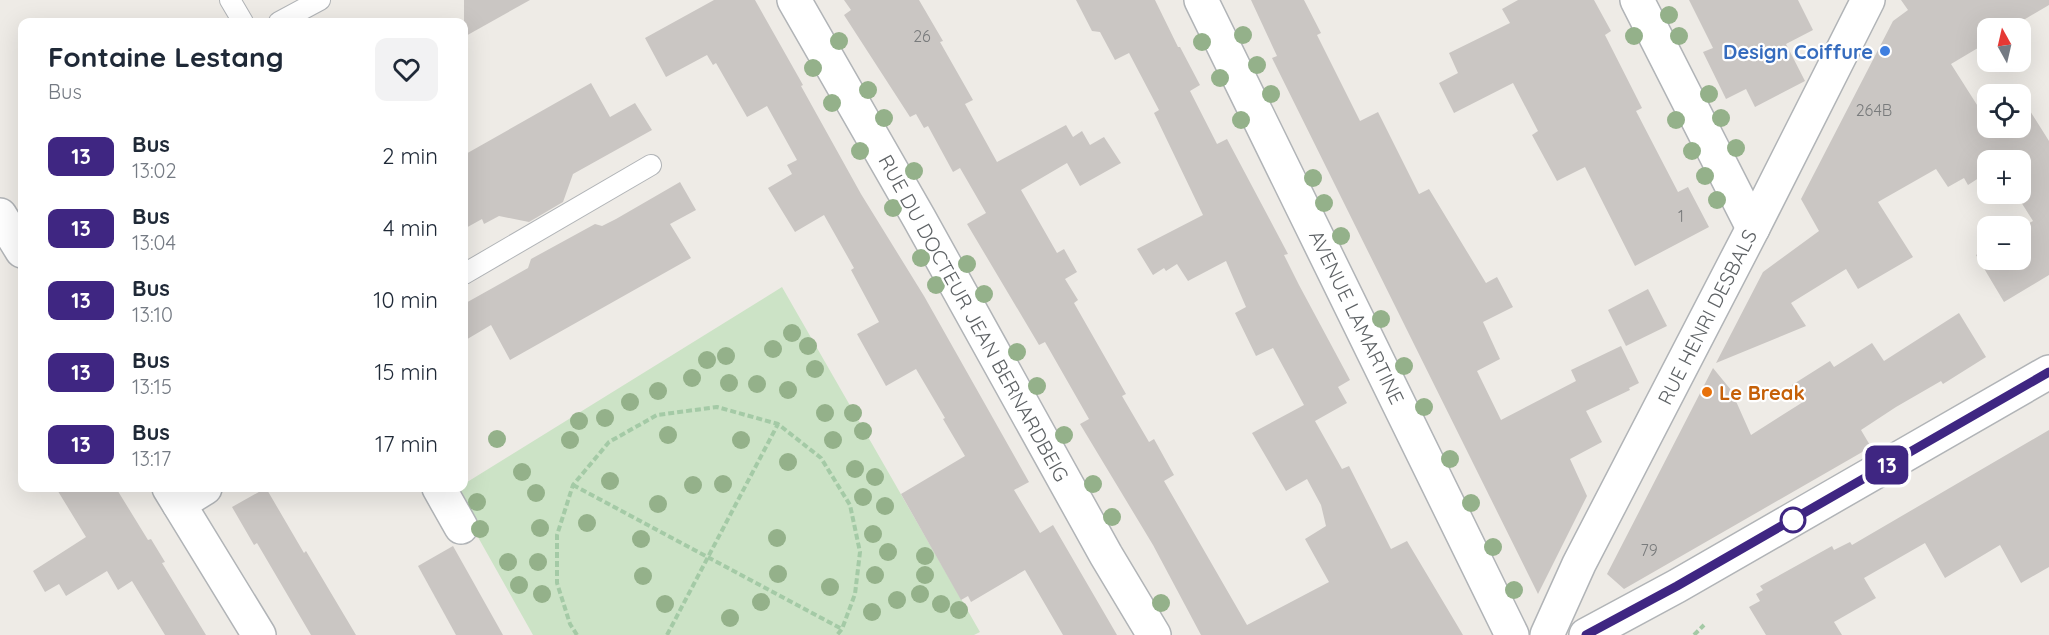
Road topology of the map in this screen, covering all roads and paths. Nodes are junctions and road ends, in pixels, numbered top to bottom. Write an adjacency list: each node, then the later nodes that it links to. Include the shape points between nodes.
1 (230, 0): 7 (lane)
2 (320, 0): 8 (lane)
3 (794, 0): 27 (street, RUE DU DOCTEUR JEAN BERNARDBEIG)
4 (1200, 0): 28 (street, AVENUE LAMARTINE)
5 (1637, 0): 11 (street)
6 (1868, 0): 11 (street, RUE HENRI DESBALS)
7 (241, 18)
8 (286, 18)
9 (651, 165): 13 (lane)
10 (0, 215): 12 (street)
11 (1753, 228): 29 (street, RUE HENRI DESBALS)
12 (18, 244)
13 (468, 272)
14 (2049, 372): 30 (street)
15 (778, 424): 16 (path, via 717,407 657,415 609,442); 20 (path); 22 (path, via 821,458 850,505 860,552 855,594)
16 (573, 485): 20 (path); 24 (path, via 557,535 557,582 570,624)
17 (441, 492): 19 (street)
18 (184, 493): 23 (street)
19 (461, 527)
20 (707, 557): 22 (path); 25 (path)
21 (1704, 625): 31 (path)
22 (842, 629): 26 (path)
23 (259, 635)
24 (578, 635)
25 (667, 635)
26 (837, 635)
27 (1154, 635)
28 (1512, 635)
29 (1546, 635)
30 (1586, 635)
31 (1694, 635)

